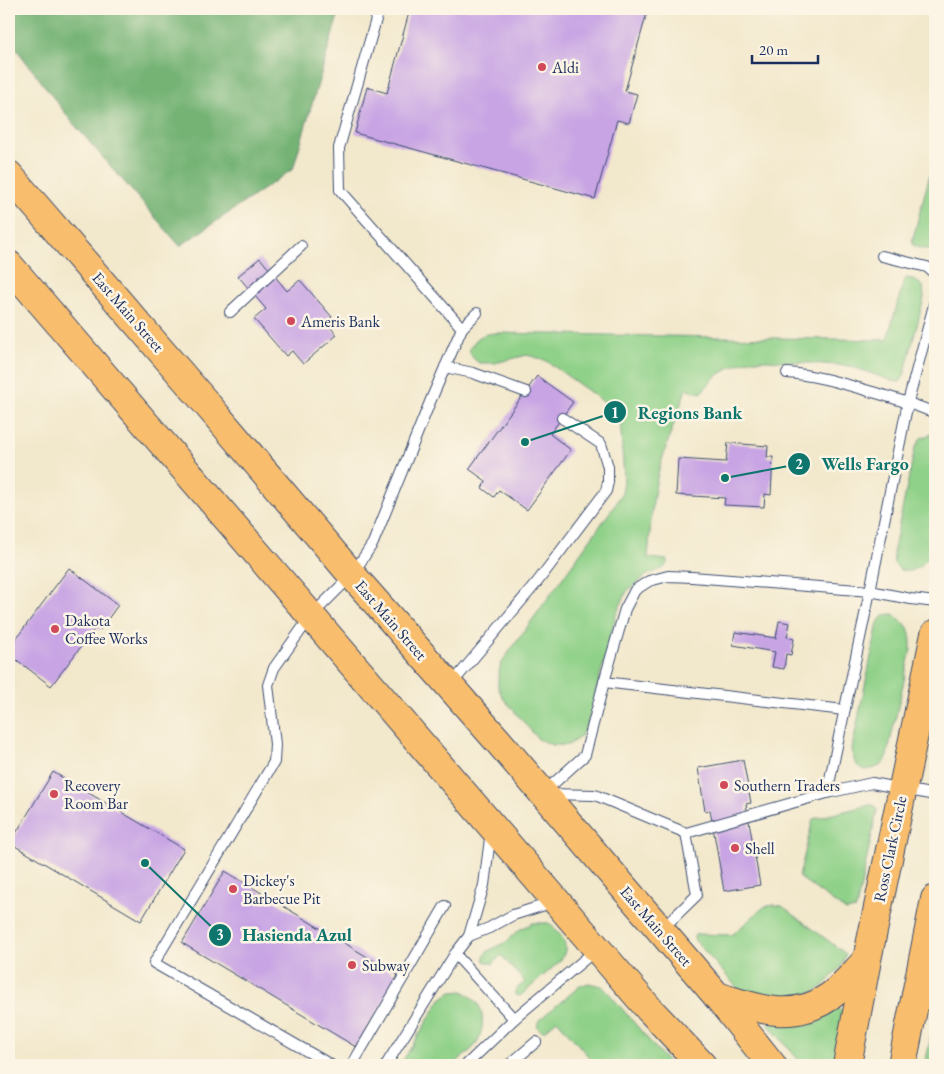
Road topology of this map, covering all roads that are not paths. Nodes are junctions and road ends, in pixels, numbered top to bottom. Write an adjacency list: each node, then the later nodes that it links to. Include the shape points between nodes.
1 (379, 9): 10 (lane, via 340,148 340,190)
2 (9, 176): 17 (highway, East Main Street)
3 (301, 246): 8 (lane)
4 (882, 256): 6 (lane, via 927,268)
5 (9, 265): 20 (highway)
6 (935, 274)
7 (935, 301): 14 (lane)
8 (230, 312)
9 (477, 312): 10 (lane)
10 (462, 328): 11 (lane)
11 (445, 367): 13 (lane, via 473,373); 17 (lane, via 373,543)
12 (787, 373): 14 (lane, via 833,380)
13 (526, 392)
14 (908, 402): 15 (lane); 18 (lane)
15 (935, 412)
16 (562, 418): 23 (lane, via 601,444 608,467 606,491 538,581)
17 (352, 575): 20 (lane); 23 (highway, East Main Street)
18 (870, 591): 19 (lane); 22 (lane, via 668,576 650,581 635,590 625,609); 24 (lane)
19 (935, 602)
20 (311, 616): 29 (highway); 42 (lane, via 274,668 268,685 274,762 154,963)
21 (935, 634): 25 (highway, Ross Clark Circle)
22 (604, 682): 24 (lane); 26 (lane, via 585,755)
23 (449, 687): 26 (highway, East Main Street)
24 (844, 710): 27 (lane)
25 (902, 789): 27 (lane, via 872,783); 28 (lane); 38 (highway, Ross Clark Circle)
26 (542, 793): 30 (lane, via 595,795); 34 (highway, East Main Street)
27 (827, 793): 30 (lane)
28 (935, 795)
29 (492, 827): 32 (highway); 35 (lane, via 484,885)
30 (686, 833): 34 (lane, via 697,895)
31 (935, 898): 50 (highway)
32 (556, 901): 35 (lane, via 514,915); 36 (highway)
33 (445, 906): 43 (lane)
34 (660, 931): 39 (highway, East Main Street)
35 (469, 936): 37 (lane)
36 (598, 949): 40 (lane); 47 (highway)
37 (455, 954): 40 (lane); 44 (lane)
38 (868, 960): 39 (highway, via 829,997 799,1011 764,1010); 49 (highway, Ross Clark Circle)
39 (717, 996): 48 (highway, East Main Street)
40 (514, 1019): 45 (lane)
41 (536, 1042): 46 (lane)
42 (331, 1065)
43 (352, 1065)
44 (386, 1065)
45 (466, 1065)
46 (509, 1065)
47 (702, 1065)
48 (772, 1065)
49 (848, 1065)
50 (902, 1065)

